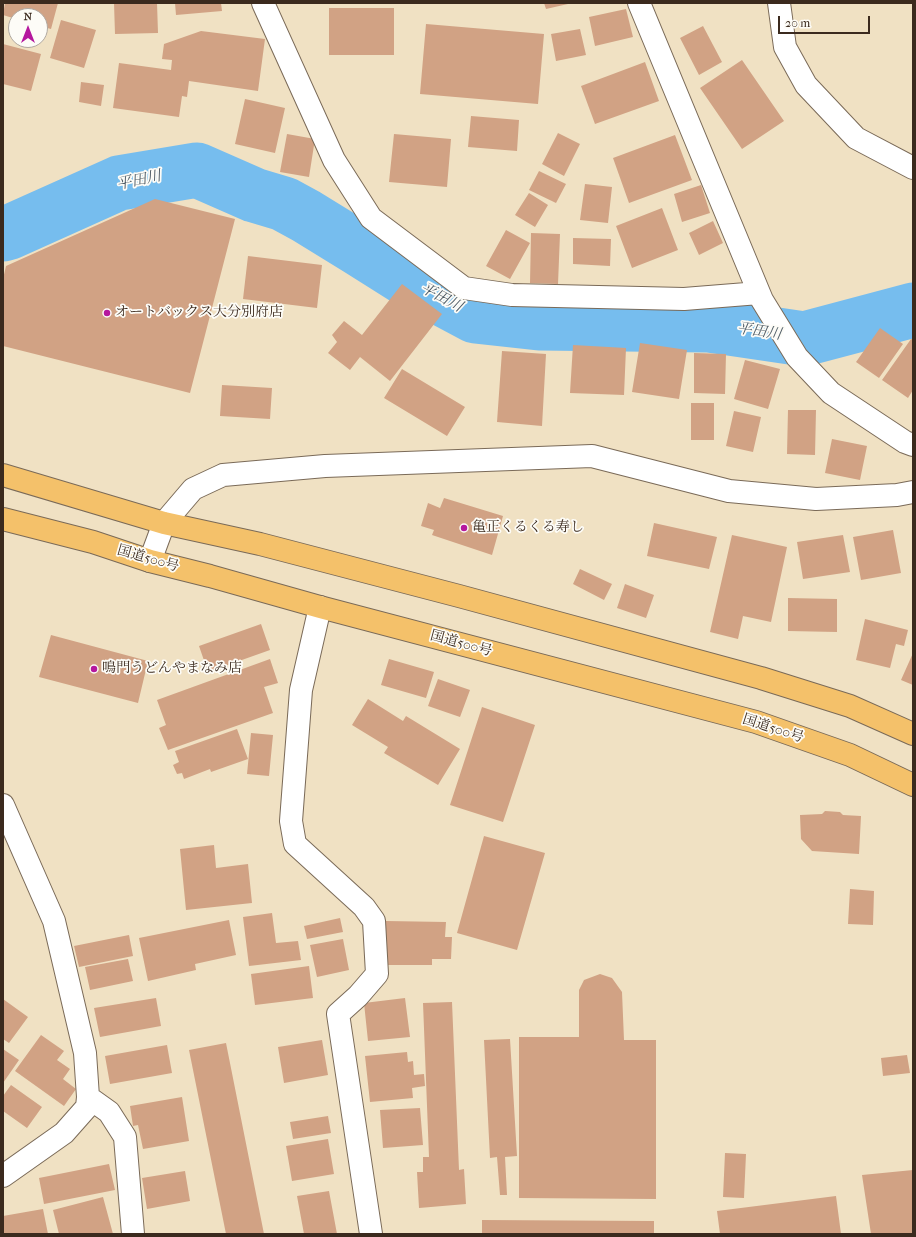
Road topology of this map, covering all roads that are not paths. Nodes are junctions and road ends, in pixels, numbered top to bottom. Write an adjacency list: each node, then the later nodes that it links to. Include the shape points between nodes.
1 (263, 3): 5 (street, via 334,160 371,218 464,288 512,296 684,299)
2 (639, 3): 5 (street)
3 (778, 3): 4 (street, via 785,47 806,85 856,138)
4 (913, 168)
5 (759, 293): 6 (street, via 798,357 832,393)
6 (913, 445)
7 (3, 475): 10 (highway)
8 (913, 492): 10 (street, via 816,499 729,491 592,456 324,466 223,475 192,489)
9 (3, 519): 11 (highway, 国道500号, via 93,542)
10 (164, 523): 11 (street); 13 (highway, via 283,550 760,678 850,706)
11 (150, 561): 12 (highway, 国道500号)
12 (320, 607): 14 (highway, 国道500号, via 756,722 850,755); 19 (street, via 301,690 291,821 295,844 364,907 374,921 376,974 358,996 338,1014)
13 (913, 734)
14 (913, 785)
15 (3, 806): 16 (street, via 54,921 85,1053)
16 (88, 1097): 17 (street, via 87,1107 64,1133); 18 (street, via 109,1112 125,1137)
17 (3, 1176)
18 (132, 1234)
19 (371, 1234)

